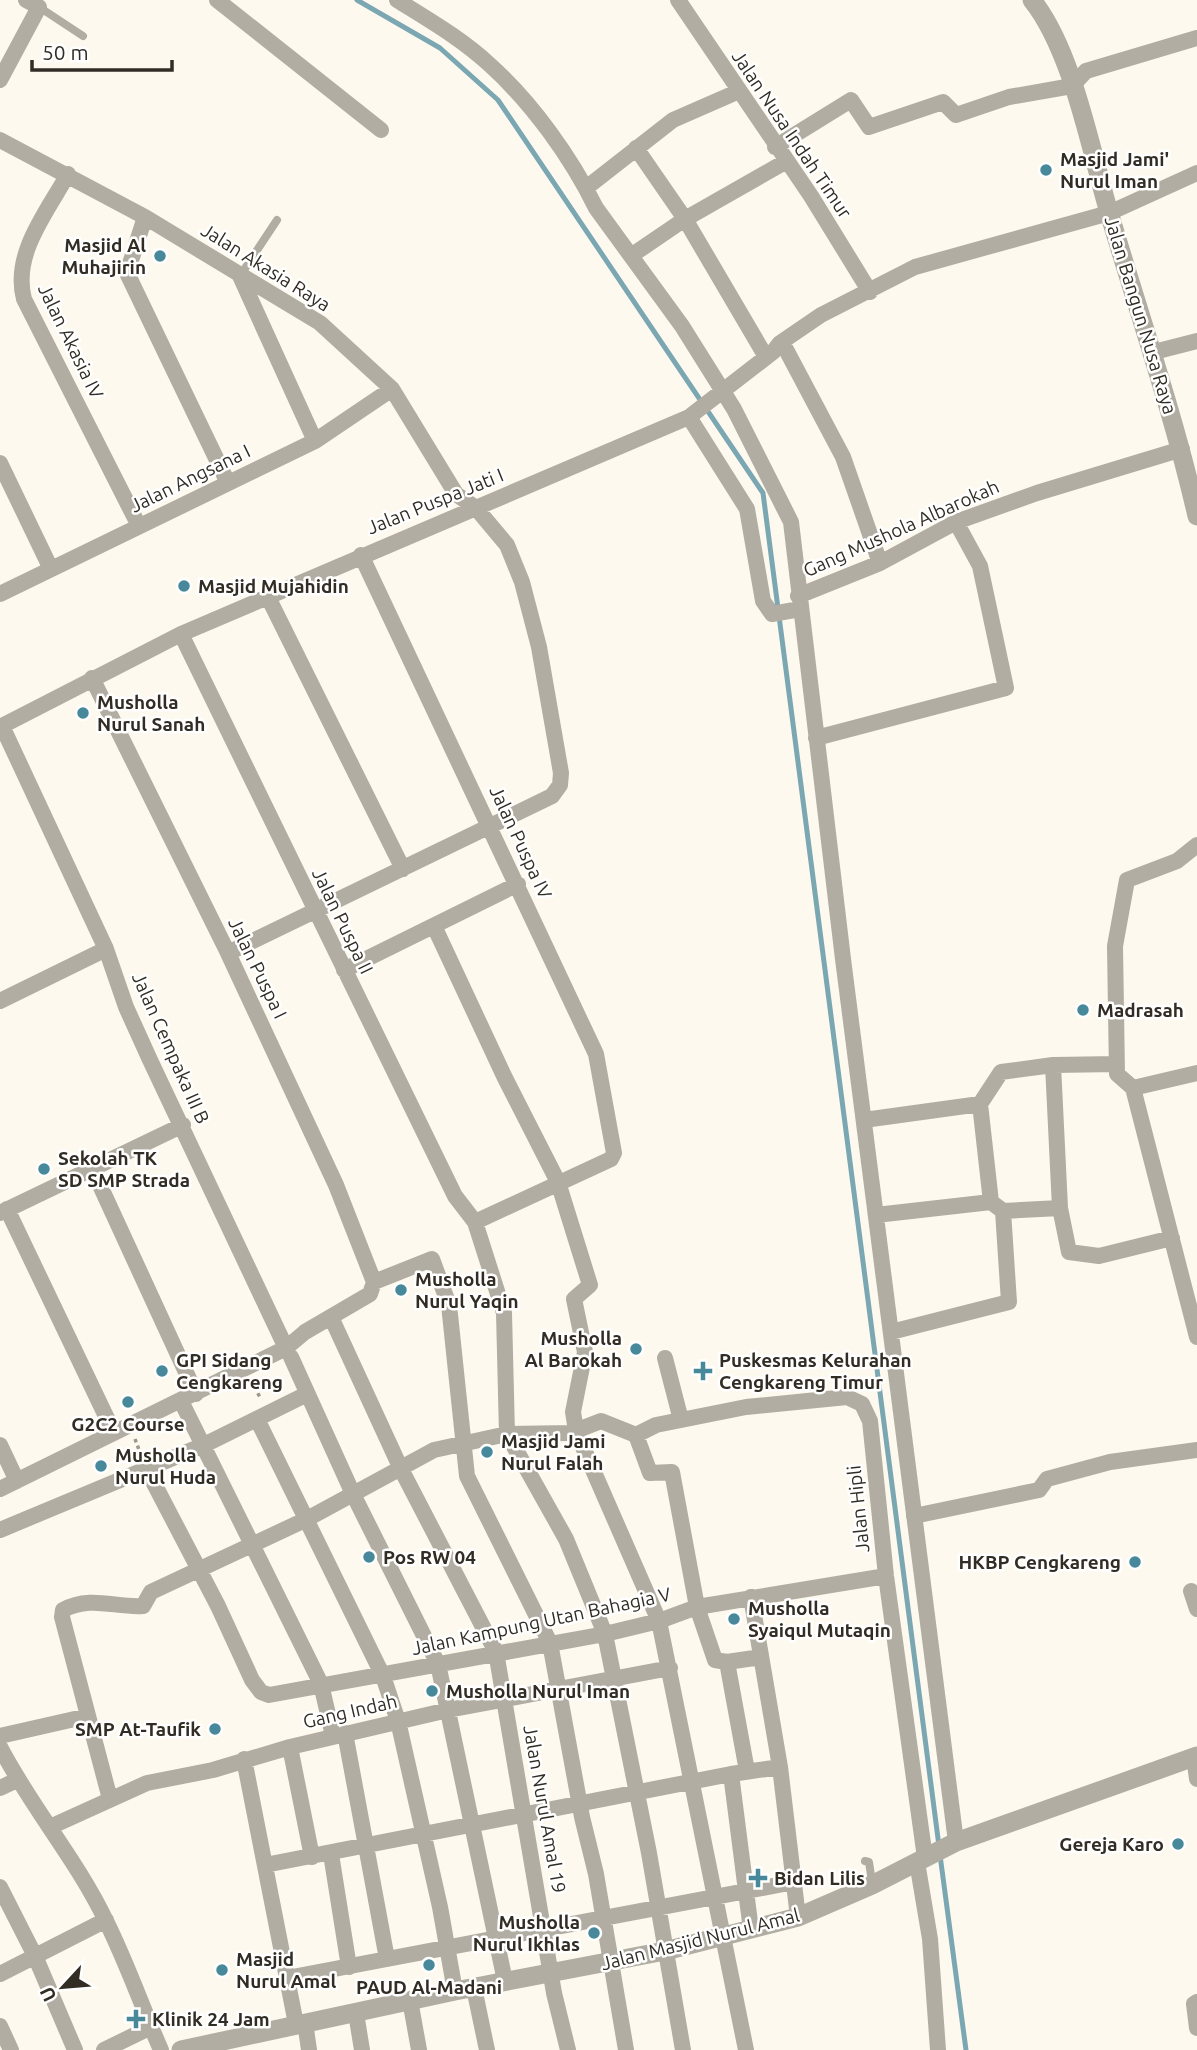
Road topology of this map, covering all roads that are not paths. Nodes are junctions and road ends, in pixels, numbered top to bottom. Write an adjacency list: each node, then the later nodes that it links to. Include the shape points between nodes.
1 (217, 0): 11 (street)
2 (397, 0): 18 (street, via 491,65 532,109)
3 (678, 0): 10 (street, Jalan Nusa Indah Timur)
4 (1032, 0): 9 (street, Jalan Bangun Nusa Raya, via 1047,18)
5 (36, 2): 6 (lane); 8 (street)
6 (83, 36)
7 (1197, 38): 9 (street, via 1086,71)
8 (0, 80)
9 (1072, 86): 13 (street, via 1009,97 956,115 943,102 869,127 851,100); 19 (street, Jalan Bangun Nusa Raya)
10 (737, 92): 13 (street, Jalan Nusa Indah Timur); 14 (street, via 673,120)
11 (381, 130)
12 (0, 139): 17 (street, Jalan Akasia Raya)
13 (775, 147): 15 (street, Jalan Nusa Indah Timur)
14 (636, 148): 18 (street); 21 (street)
15 (785, 162): 21 (street); 25 (street, Jalan Nusa Indah Timur)
16 (1197, 173): 19 (street, Jalan Puspa Jati I)
17 (68, 174): 20 (street, Jalan Akasia Raya); 40 (street, Jalan Akasia IV, via 22,258 20,284)
18 (586, 188): 23 (street)
19 (1109, 213): 25 (street, Jalan Puspa Jati I, via 915,267); 28 (street, Jalan Bangun Nusa Raya)
20 (145, 217): 24 (street, Jalan Akasia Raya); 36 (street, via 127,273)
21 (685, 219): 23 (street); 29 (street)
22 (277, 220): 24 (lane)
23 (632, 255): 31 (street, via 682,326)
24 (240, 276): 30 (street, Jalan Akasia Raya, via 320,323); 33 (street)
25 (870, 292): 27 (street, Jalan Puspa Jati I, via 857,294)
26 (1197, 341): 28 (street)
27 (782, 342): 29 (street, Jalan Puspa Jati I); 42 (street, via 843,457)
28 (1153, 352): 34 (street, Jalan Bangun Nusa Raya)
29 (766, 357): 31 (street, Jalan Puspa Jati I)
30 (392, 388): 33 (street, Jalan Angsana I); 37 (street, Jalan Akasia Raya, via 456,494)
31 (717, 392): 32 (street, Jalan Puspa Jati I); 46 (street, via 734,409 785,506 791,522)
32 (692, 413): 37 (street, Jalan Puspa Jati I); 46 (street, Gang Mushola Albarokah, via 747,509 764,601 772,614)
33 (315, 441): 36 (street, Jalan Angsana I)
34 (1182, 449): 38 (street, Jalan Bangun Nusa Raya); 39 (street, Gang Mushola Albarokah)
35 (0, 463): 43 (street)
36 (228, 483): 40 (street, Jalan Angsana I)
37 (476, 508): 41 (street, Jalan Puspa Jati I); 51 (street, Jalan Akasia Raya, via 507,545 526,595 561,773 560,785 551,796)
38 (1197, 516)
39 (956, 523): 42 (street, Gang Mushola Albarokah); 50 (street, via 980,566 1006,688)
40 (139, 526): 43 (street, Jalan Angsana I)
41 (361, 555): 45 (street, Jalan Puspa Jati I); 51 (street, Jalan Puspa IV)
42 (880, 563): 46 (street, Gang Mushola Albarokah)
43 (51, 569): 44 (street, Jalan Angsana I)
44 (0, 593)
45 (267, 595): 47 (street, Jalan Puspa Jati I); 53 (street)
46 (797, 605): 50 (street)
47 (181, 634): 48 (street, Jalan Puspa Jati I); 55 (street, Jalan Puspa II)
48 (92, 678): 49 (street, Jalan Puspa Jati I); 58 (street, Jalan Puspa I)
49 (1, 726): 57 (street, Jalan Cempaka III B)
50 (816, 738): 66 (street)
51 (490, 826): 53 (street); 54 (street, Jalan Puspa IV)
52 (1197, 845): 62 (street, via 1177,861 1127,880 1115,946)
53 (403, 869): 55 (street)
54 (518, 884): 56 (street); 69 (street, Jalan Puspa IV, via 596,1054 614,1157)
55 (314, 911): 58 (street); 59 (street, Jalan Puspa II)
56 (434, 926): 59 (street); 69 (street)
57 (106, 949): 60 (street); 67 (street, Jalan Cempaka III B, via 126,1007)
58 (228, 953): 76 (street, Jalan Puspa I, via 337,1185)
59 (344, 970): 74 (street, Jalan Puspa II, via 455,1196)
60 (0, 1001)
61 (1054, 1065): 62 (street); 65 (street, via 1000,1072); 71 (street)
62 (1117, 1065): 64 (street, via 1117,1074)
63 (1197, 1073): 64 (street)
64 (1133, 1088): 75 (street)
65 (980, 1104): 66 (street); 70 (street)
66 (864, 1120): 73 (street)
67 (183, 1125): 68 (street); 80 (street, Jalan Cempaka III B)
68 (92, 1168): 72 (street); 83 (street)
69 (558, 1182): 74 (street); 86 (street, via 590,1285 574,1299 585,1352 573,1412)
70 (997, 1207): 71 (street); 73 (street); 78 (street, via 1009,1302)
71 (1060, 1208): 75 (street, via 1069,1252 1099,1256)
72 (4, 1211): 87 (street)
73 (876, 1215): 78 (street)
74 (475, 1222): 88 (street, Jalan Puspa II, via 504,1313)
75 (1172, 1238): 79 (street)
76 (374, 1282): 77 (street, via 370,1294); 92 (street, via 432,1259 449,1305)
77 (331, 1317): 80 (street); 94 (street, Jalan Nurul Amal 19)
78 (891, 1332): 99 (street)
79 (1197, 1337)
80 (288, 1353): 82 (street, Jalan Cempaka III B, via 304,1383); 83 (street)
81 (666, 1358): 85 (street)
82 (305, 1395): 84 (street); 98 (street, Jalan Cempaka III B)
83 (188, 1398): 87 (street); 91 (street)
84 (257, 1419): 91 (street); 100 (street)
85 (681, 1420): 89 (street); 104 (street, Jalan Hipli, via 746,1407 856,1399 870,1421)
86 (576, 1431): 88 (street); 89 (street, via 601,1421); 109 (street)
87 (114, 1433): 96 (street)
88 (507, 1434): 92 (street); 110 (street, via 566,1539)
89 (636, 1435): 107 (street, via 650,1473 672,1472)
90 (0, 1445): 96 (street)
91 (204, 1445): 95 (street); 102 (street)
92 (463, 1445): 94 (street, via 434,1450); 111 (street, via 467,1476)
93 (1197, 1450): 99 (street, via 1110,1462 1047,1479 1039,1490)
94 (401, 1469): 98 (street); 112 (street, Jalan Nurul Amal 19)
95 (147, 1470): 101 (street); 103 (street)
96 (17, 1481): 97 (street)
97 (0, 1489)
98 (353, 1494): 100 (street); 115 (street, Jalan Cempaka III B)
99 (914, 1516): 144 (street)
100 (307, 1519): 102 (street); 117 (street)
101 (0, 1530)
102 (253, 1545): 103 (street); 119 (street)
103 (199, 1569): 119 (street, Jalan Kampung Utan Bahagia V, via 261,1692 270,1695); 123 (street, via 151,1592 143,1606 121,1607 105,1601 63,1610)
104 (887, 1576): 106 (street, Jalan Kampung Utan Bahagia V); 148 (street, Jalan Hipli)
105 (1191, 1591): 108 (street)
106 (751, 1597): 107 (street, Jalan Kampung Utan Bahagia V); 113 (street)
107 (697, 1608): 109 (street, Jalan Kampung Utan Bahagia V); 114 (street, via 715,1660)
108 (1197, 1609)
109 (659, 1621): 110 (street, Jalan Kampung Utan Bahagia V); 116 (street)
110 (605, 1633): 111 (street, Jalan Kampung Utan Bahagia V); 118 (street)
111 (550, 1643): 112 (street, Jalan Kampung Utan Bahagia V); 120 (street)
112 (496, 1652): 115 (street, Jalan Kampung Utan Bahagia V); 121 (street, Jalan Nurul Amal 19)
113 (761, 1657): 114 (street); 131 (street)
114 (727, 1662): 132 (street)
115 (438, 1664): 117 (street, Jalan Kampung Utan Bahagia V); 122 (street, Jalan Cempaka III B)
116 (670, 1668): 118 (street, Gang Indah); 135 (street)
117 (383, 1676): 119 (street, Jalan Kampung Utan Bahagia V); 124 (street)
118 (614, 1679): 120 (street, Gang Indah); 137 (street)
119 (321, 1684): 125 (street)
120 (559, 1688): 121 (street, Gang Indah); 139 (street)
121 (504, 1698): 122 (street, Gang Indah); 140 (street, Jalan Nurul Amal 19)
122 (448, 1710): 124 (street, Gang Indah); 141 (street, Jalan Cempaka III B)
123 (88, 1716): 126 (street); 138 (street)
124 (398, 1721): 125 (street, Gang Indah); 143 (street)
125 (339, 1735): 127 (street, Gang Indah); 145 (street)
126 (0, 1736)
127 (290, 1746): 130 (street, Gang Indah); 147 (street)
128 (0, 1747): 134 (street)
129 (1196, 1757): 133 (street); 144 (street, Jalan Masjid Nurul Amal)
130 (244, 1759): 138 (street, Gang Indah, via 147,1783); 150 (street)
131 (780, 1767): 132 (street); 151 (street)
132 (739, 1772): 135 (street); 154 (street)
133 (1197, 1779)
134 (17, 1780): 136 (street); 142 (street)
135 (690, 1782): 137 (street); 155 (street)
136 (0, 1788)
137 (638, 1793): 139 (street); 156 (street)
138 (110, 1799): 142 (street, Gang Indah)
139 (580, 1803): 140 (street); 157 (street)
140 (524, 1816): 141 (street); 160 (street, Jalan Nurul Amal 19)
141 (473, 1824): 143 (street); 163 (street, Jalan Cempaka III B)
142 (50, 1827): 159 (street)
143 (424, 1836): 145 (street); 164 (street)
144 (954, 1843): 148 (street, Jalan Masjid Nurul Amal)
145 (367, 1847): 146 (street); 167 (street)
146 (331, 1854): 147 (street); 169 (street)
147 (312, 1857): 150 (street)
148 (924, 1859): 152 (street, Jalan Masjid Nurul Amal); 196 (street, Jalan Hipli)
149 (865, 1861): 152 (lane, via 869,1861)
150 (265, 1865): 172 (street)
151 (794, 1882): 154 (street); 158 (street)
152 (873, 1885): 158 (street, Jalan Masjid Nurul Amal)
153 (0, 1887): 166 (street)
154 (747, 1890): 155 (street); 161 (street)
155 (714, 1896): 156 (street); 162 (street)
156 (658, 1906): 157 (street); 165 (street)
157 (603, 1917): 160 (street); 168 (street)
158 (798, 1917): 161 (street, Jalan Masjid Nurul Amal)
159 (106, 1920): 166 (street); 180 (street)
160 (545, 1929): 163 (street); 170 (street, Jalan Nurul Amal 19)
161 (751, 1930): 162 (street, Jalan Masjid Nurul Amal)
162 (722, 1937): 165 (street, Jalan Masjid Nurul Amal); 195 (street)
163 (496, 1939): 164 (street); 173 (street, Jalan Cempaka III B)
164 (447, 1948): 167 (street); 174 (street)
165 (665, 1951): 168 (street, Jalan Masjid Nurul Amal); 194 (street)
166 (35, 1956): 171 (street); 184 (street)
167 (387, 1959): 169 (street)
168 (610, 1962): 170 (street, Jalan Masjid Nurul Amal); 193 (street)
169 (349, 1967): 172 (street)
170 (553, 1972): 173 (street, Jalan Masjid Nurul Amal); 192 (street, Jalan Nurul Amal 19)
171 (0, 1974)
172 (287, 1978): 178 (street)
173 (505, 1981): 174 (street, Jalan Masjid Nurul Amal)
174 (465, 1989): 175 (street, Jalan Masjid Nurul Amal); 191 (street)
175 (410, 2000): 177 (street, Jalan Masjid Nurul Amal); 190 (street)
176 (1197, 2002): 181 (street)
177 (356, 2012): 178 (street, Jalan Masjid Nurul Amal); 189 (street)
178 (300, 2023): 182 (street, Jalan Masjid Nurul Amal); 188 (street)
179 (0, 2026): 183 (street)
180 (151, 2027): 185 (street); 186 (street)
181 (1197, 2028)
182 (245, 2042): 187 (street, Jalan Masjid Nurul Amal)
183 (11, 2050)
184 (75, 2050)
185 (104, 2050)
186 (161, 2050)
187 (181, 2050)
188 (309, 2050)
189 (362, 2050)
190 (419, 2050)
191 (487, 2050)
192 (568, 2050)
193 (626, 2050)
194 (683, 2050)
195 (746, 2050)
196 (937, 2050)

